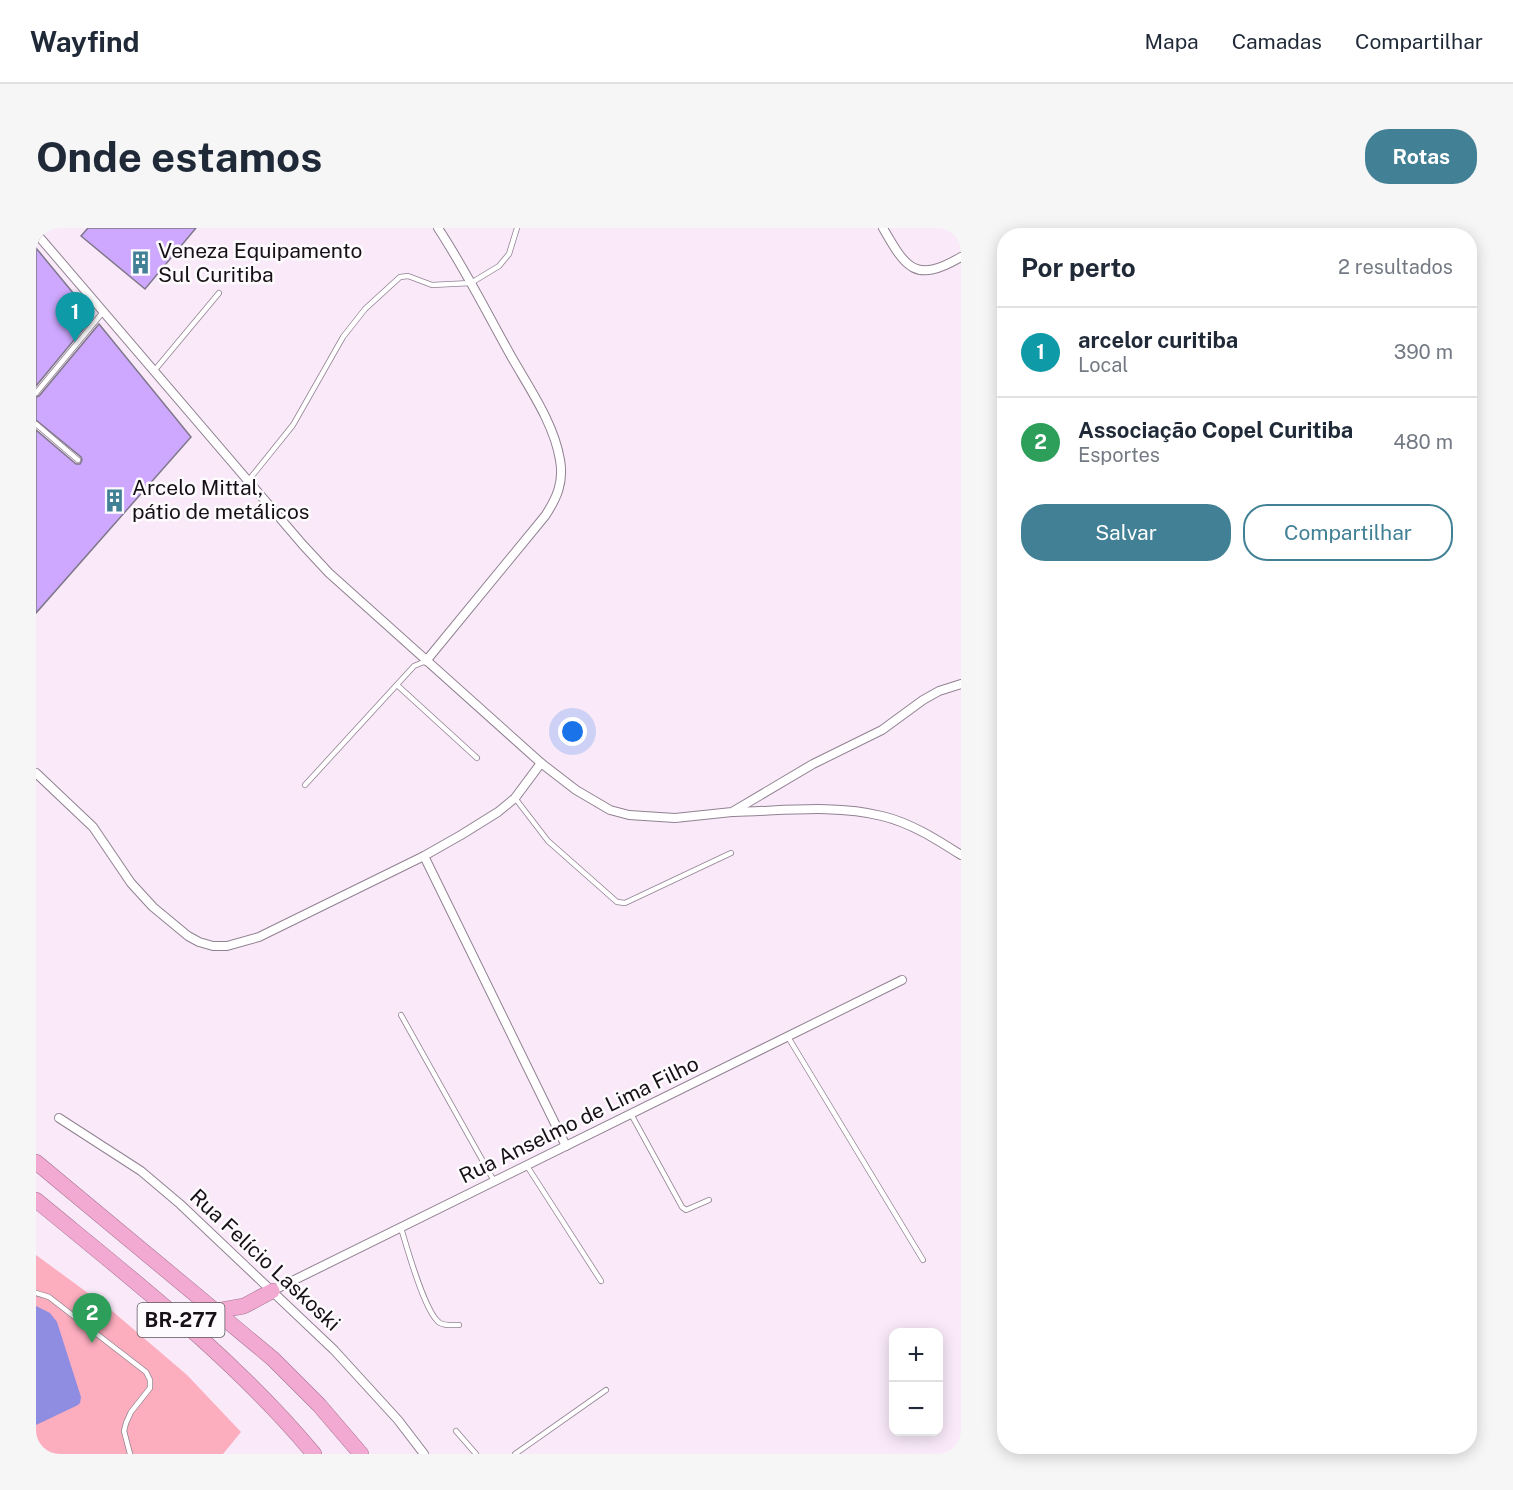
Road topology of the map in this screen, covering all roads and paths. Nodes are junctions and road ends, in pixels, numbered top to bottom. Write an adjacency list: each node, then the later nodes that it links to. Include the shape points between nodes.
1 (438, 228): 6 (street)
2 (517, 228): 6 (lane, via 509,254 499,266)
3 (883, 228): 5 (street, via 902,258 916,270 939,269)
4 (36, 233): 8 (street)
5 (961, 257)
6 (471, 283): 13 (lane, via 432,285 408,276 399,277 343,336 293,425); 14 (street, via 549,428 560,460 560,489 545,516)
7 (219, 293): 9 (lane)
8 (104, 312): 9 (street); 10 (lane)
9 (154, 371): 13 (street)
10 (36, 393)
11 (36, 424): 12 (lane)
12 (78, 460)
13 (248, 481): 14 (street, via 329,573)
14 (426, 661): 16 (lane, via 414,666); 18 (street)
15 (961, 684): 22 (street, via 939,691 882,730 813,764)
16 (397, 685): 17 (lane); 20 (lane)
17 (477, 758)
18 (540, 763): 21 (street); 22 (street, via 610,810 675,818)
19 (36, 773): 25 (street, via 93,827 153,908 188,936 213,946 259,937)
20 (305, 785)
21 (515, 798): 23 (lane, via 548,842 617,902 625,903); 25 (street, via 480,824)
22 (732, 812): 24 (street, via 830,810 884,816 918,829)
23 (731, 853)
24 (961, 855)
25 (424, 856): 31 (street)
26 (902, 980): 28 (street, Rua Anselmo de Lima Filho)
27 (401, 1015): 35 (lane)
28 (788, 1037): 29 (street, Rua Anselmo de Lima Filho); 40 (lane)
29 (631, 1114): 31 (street, Rua Anselmo de Lima Filho); 37 (lane, via 682,1207 690,1209)
30 (59, 1118): 42 (street, Rua Felício Laskoski, via 160,1186)
31 (566, 1146): 34 (street, Rua Anselmo de Lima Filho)
32 (36, 1154): 38 (highway)
33 (36, 1162): 38 (highway, BR-277)
34 (527, 1166): 35 (street, Rua Anselmo de Lima Filho); 41 (lane)
35 (495, 1181): 39 (street, Rua Anselmo de Lima Filho)
36 (36, 1200): 49 (highway, BR-277, via 216,1351)
37 (709, 1200)
38 (108, 1222): 44 (highway, BR-277)
39 (401, 1228): 42 (street, Rua Anselmo de Lima Filho); 45 (lane, via 434,1317 441,1324)
40 (923, 1260)
41 (601, 1281)
42 (272, 1291): 44 (highway, via 244,1306); 51 (street, Rua Felício Laskoski, via 380,1398)
43 (36, 1293): 48 (lane, via 49,1297 146,1372 150,1388 131,1412 124,1431)
44 (216, 1311): 50 (highway, BR-277, via 296,1381)
45 (459, 1325)
46 (606, 1390): 53 (lane)
47 (456, 1431): 52 (lane)
48 (130, 1454)
49 (314, 1454)
50 (362, 1454)
51 (424, 1454)
52 (476, 1454)
53 (515, 1454)

